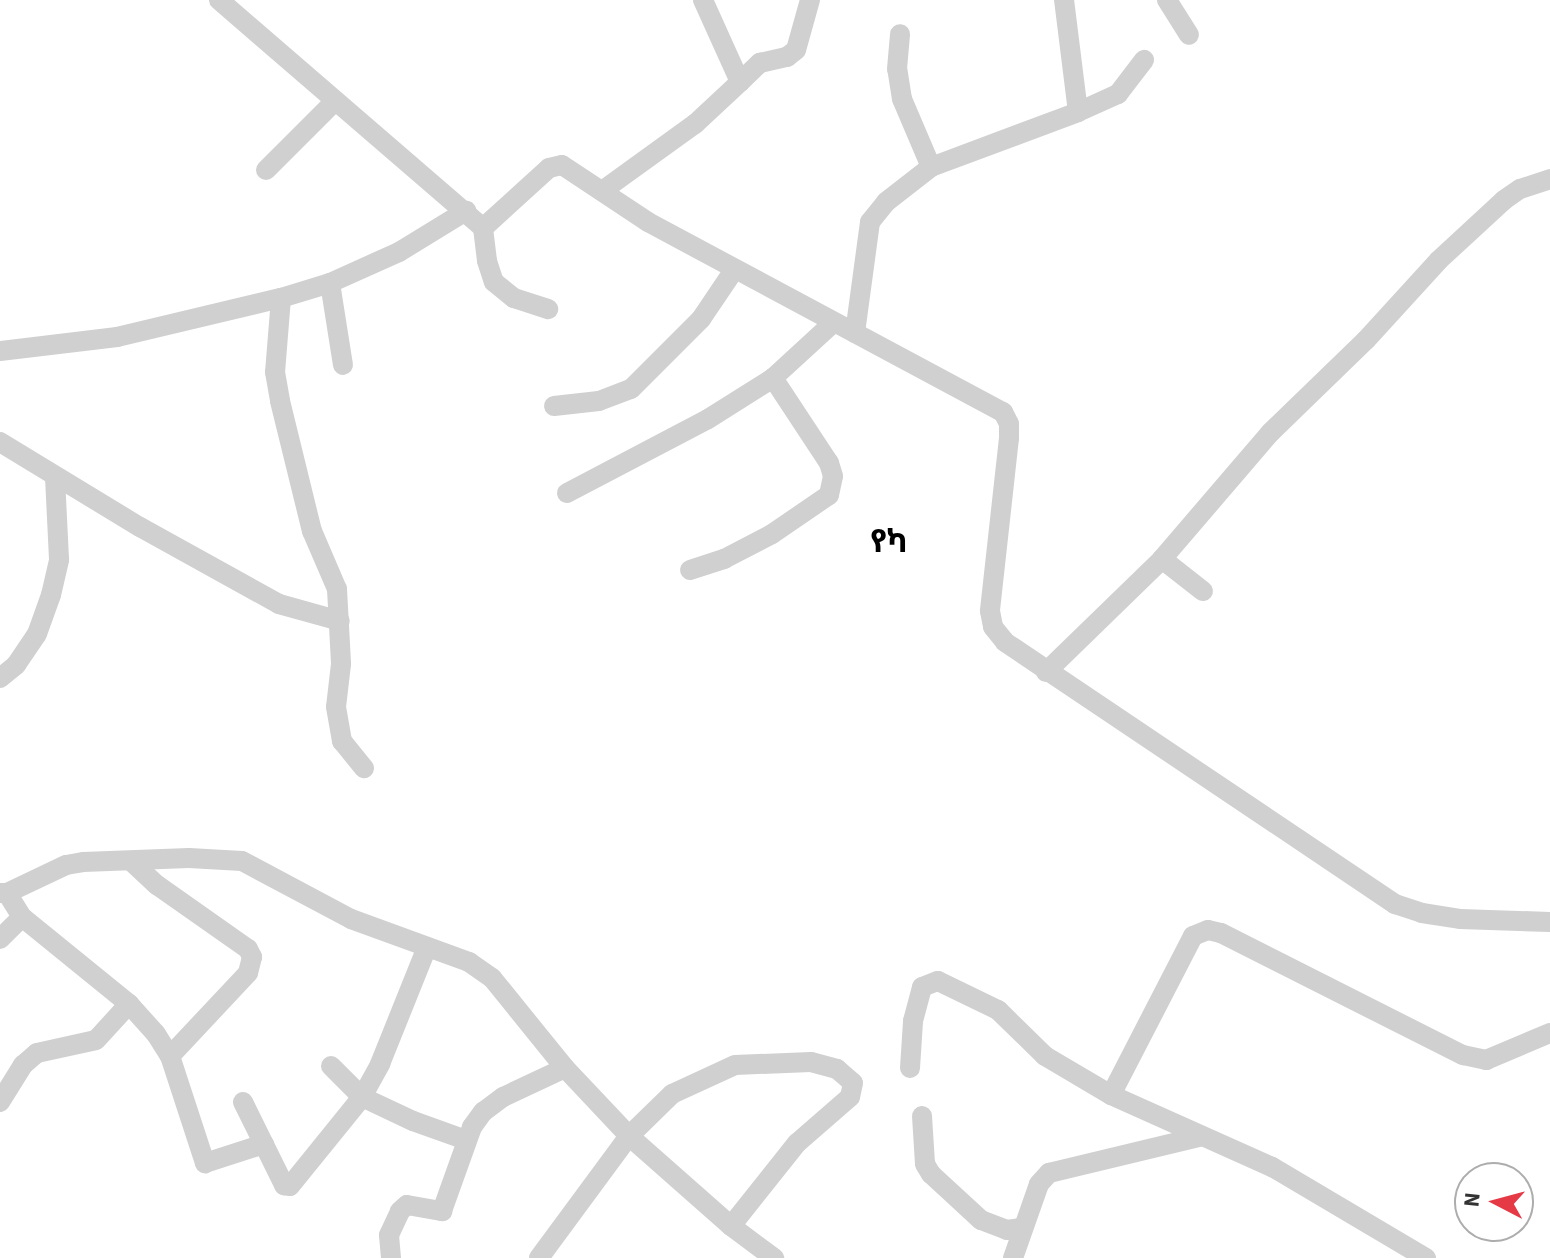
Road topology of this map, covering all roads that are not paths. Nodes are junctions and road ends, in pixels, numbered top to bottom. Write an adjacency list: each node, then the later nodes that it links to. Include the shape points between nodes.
1 (219, 0): 10 (street)
2 (703, 0): 9 (street)
3 (810, 0): 9 (street, via 796,50 760,63)
4 (1064, 0): 11 (street)
5 (1167, 0): 7 (street)
6 (900, 34): 12 (street, via 897,69 902,99)
7 (1189, 35)
8 (1144, 60): 11 (street, via 1118,94)
9 (740, 82): 15 (street, via 695,124)
10 (335, 101): 13 (street); 16 (street)
11 (1078, 112): 12 (street)
12 (931, 167): 23 (street, via 886,202 870,222)
13 (266, 170)
14 (1550, 179): 31 (street, via 1504,200 1439,260 1271,432)
15 (602, 191): 17 (street, via 554,165); 18 (street)
16 (466, 211): 17 (street); 19 (street, via 399,252)
17 (483, 228): 21 (street, via 494,282 514,298)
18 (734, 270): 22 (street); 27 (street, via 701,319 631,389 599,401)
19 (330, 283): 20 (street); 25 (street)
20 (281, 298): 24 (street, via 104,340); 34 (street, via 275,372 280,401 312,531 337,589)
21 (548, 309)
22 (832, 324): 23 (street); 26 (street)
23 (855, 333): 35 (street, via 1003,412 1009,438 990,611 993,627 1005,642)
24 (0, 351)
25 (343, 365)
26 (773, 378): 30 (street, via 708,419); 32 (street, via 829,463 829,495 772,534)
27 (554, 406)
28 (0, 442): 29 (street)
29 (55, 477): 34 (street, via 279,604); 36 (street, via 59,559 51,595 37,634)
30 (567, 493)
31 (1162, 559): 33 (street); 35 (street)
32 (690, 570)
33 (1203, 591)
34 (340, 621): 37 (street, via 336,707 342,741)
35 (1046, 672): 41 (street, via 1395,904 1460,919)
36 (0, 678)
37 (364, 768)
38 (132, 862): 39 (street, via 66,865); 43 (street, via 242,861 351,919); 46 (street, via 252,957 248,973)
39 (4, 893): 40 (street)
40 (22, 917): 42 (street); 44 (street)
41 (1550, 922)
42 (0, 939)
43 (427, 947): 48 (street, via 469,962 492,978); 51 (street)
44 (129, 1004): 46 (street); 52 (street, via 96,1040 37,1053)
45 (1550, 1033): 50 (street, via 1486,1060 1463,1055 1208,930 1193,936)
46 (170, 1056): 58 (street, via 205,1163)
47 (331, 1066): 51 (street)
48 (565, 1068): 55 (street); 57 (street, via 495,1103)
49 (910, 1068): 50 (street, via 922,987 938,981 998,1010 1045,1056)
50 (1111, 1095): 56 (street)
51 (362, 1097): 57 (street); 58 (street, via 290,1186 284,1185)
52 (0, 1102)
53 (243, 1102): 58 (street)
54 (922, 1116): 60 (street, via 925,1164 931,1174 981,1220 1007,1230)
55 (629, 1136): 59 (street); 59 (street, via 672,1094 735,1065 825,1064 853,1083 850,1097 797,1143); 63 (street)
56 (1199, 1137): 60 (street, via 1049,1173 1039,1184); 65 (street, via 1307,1186)
57 (466, 1140): 62 (street, via 442,1211 415,1205 400,1211 389,1235)
58 (264, 1144)
59 (731, 1226): 61 (street)
60 (1022, 1228): 64 (street)
61 (770, 1257)
62 (391, 1258)
63 (539, 1258)
64 (1013, 1258)
65 (1426, 1258)

